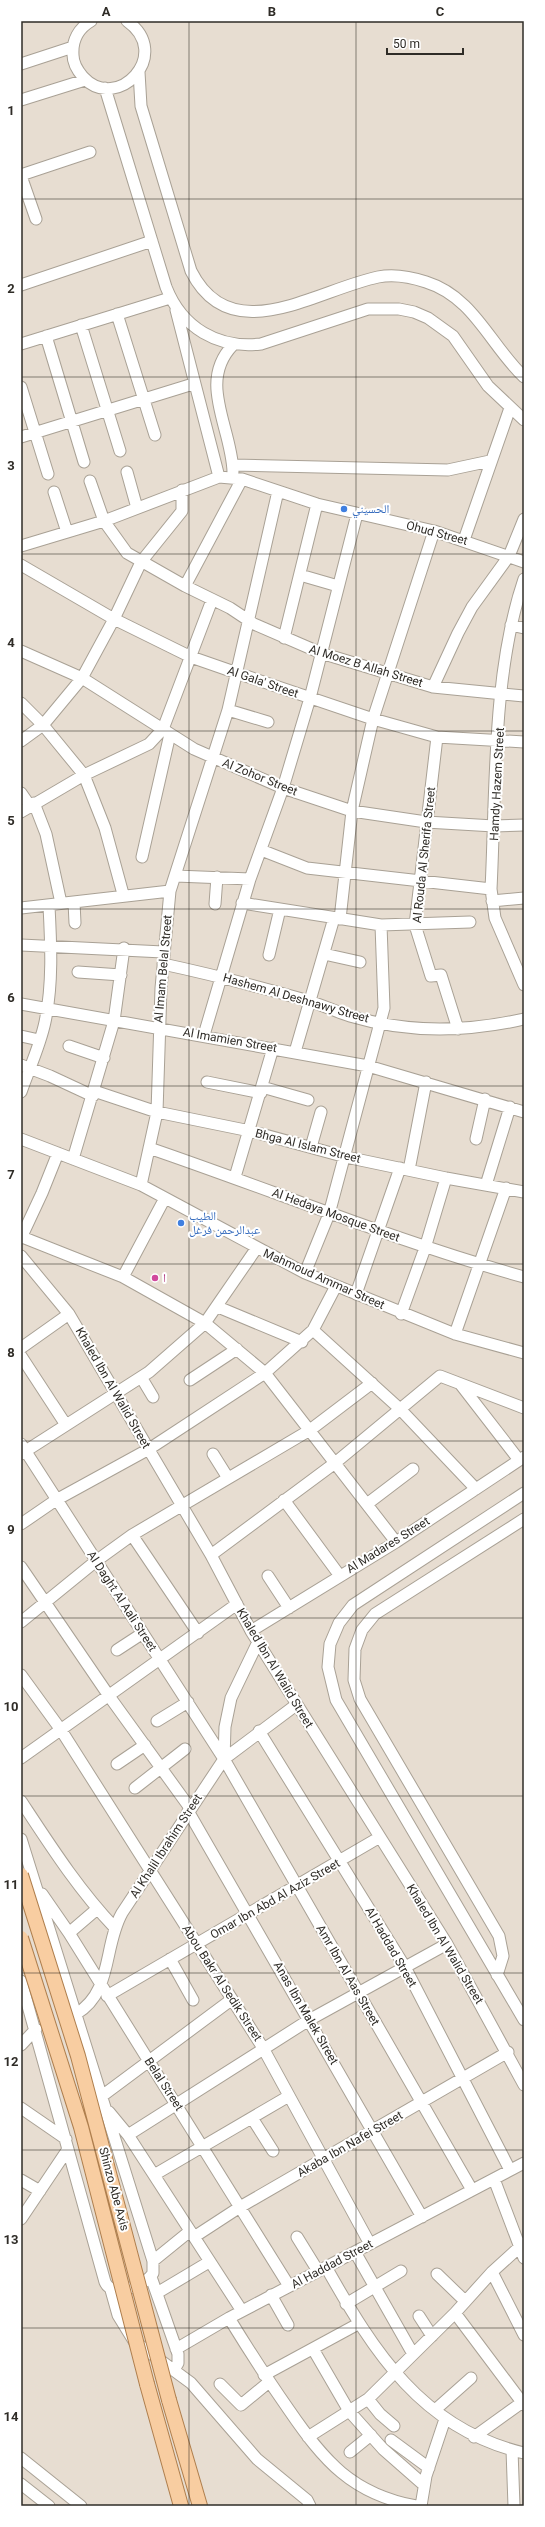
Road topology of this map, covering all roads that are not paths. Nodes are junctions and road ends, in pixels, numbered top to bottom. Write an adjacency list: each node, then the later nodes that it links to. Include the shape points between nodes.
1 (81, 21): 4 (street)
2 (91, 21): 4 (street)
3 (128, 21): 7 (street, via 140,33 144,42 144,62)
4 (78, 33): 5 (street)
5 (73, 47): 6 (street); 8 (street, via 75,65)
6 (21, 64)
7 (139, 72): 9 (street, via 120,86); 22 (street, via 141,106 191,271 200,287 214,300 230,309 258,312 379,277 402,277 426,282 447,291 466,305 502,353)
8 (85, 80): 9 (street); 10 (street)
9 (105, 88): 14 (street)
10 (21, 100)
11 (90, 152): 12 (street)
12 (21, 175): 13 (street)
13 (36, 219)
14 (152, 242): 15 (street); 16 (street)
15 (21, 285)
16 (173, 303): 17 (street); 21 (street, via 199,331); 23 (street)
17 (117, 314): 18 (street); 25 (street)
18 (81, 325): 19 (street); 27 (street)
19 (46, 336): 20 (street); 28 (street)
20 (21, 344)
21 (233, 345): 26 (street, via 261,344 368,309 406,310 428,318 453,336 488,386); 36 (street, via 219,363 215,380)
22 (524, 377)
23 (193, 384): 25 (street); 39 (street)
24 (21, 387): 30 (street)
25 (144, 398): 27 (street); 31 (street)
26 (510, 408): 29 (street); 35 (street)
27 (108, 409): 28 (street); 33 (street)
28 (72, 420): 30 (street); 34 (street)
29 (524, 420)
30 (35, 432): 32 (street); 38 (street)
31 (155, 435)
32 (21, 437)
33 (120, 451)
34 (84, 462)
35 (490, 462): 36 (street, via 448,470); 52 (street)
36 (233, 465): 40 (street)
37 (127, 472): 46 (street)
38 (48, 474)
39 (219, 477): 40 (street, Ohud Street); 42 (street, Ohud Street)
40 (238, 478): 43 (street, Ohud Street); 60 (street)
41 (90, 481): 49 (street, Al Moez B Allah Street)
42 (182, 490): 46 (street, Ohud Street); 55 (street, via 182,510)
43 (278, 491): 45 (street, Ohud Street); 64 (street, Al Imam Belal Street)
44 (54, 492): 51 (street)
45 (317, 504): 47 (street, Ohud Street); 58 (street)
46 (137, 508): 49 (street, Ohud Street)
47 (358, 514): 50 (street, Ohud Street); 61 (street)
48 (524, 519): 54 (street)
49 (104, 521): 51 (street, Ohud Street); 55 (street, Al Moez B Allah Street, via 127,553)
50 (434, 530): 52 (street, Ohud Street); 71 (street)
51 (67, 532): 53 (street, Ohud Street)
52 (464, 540): 54 (street, Ohud Street)
53 (22, 543)
54 (509, 556): 56 (street, Ohud Street); 74 (street, via 472,607)
55 (141, 562): 60 (street, Al Moez B Allah Street); 63 (street)
56 (524, 562)
57 (21, 565): 63 (street, Al Gala' Street)
58 (300, 574): 61 (street); 67 (street)
59 (524, 579): 65 (street, Hamdy Hazem Street)
60 (185, 586): 62 (street, Al Moez B Allah Street)
61 (338, 586): 69 (street)
62 (212, 600): 64 (street, Al Moez B Allah Street); 70 (street)
63 (114, 619): 70 (street, Al Gala' Street); 73 (street)
64 (249, 621): 67 (street, Al Moez B Allah Street); 72 (street, Al Imam Belal Street)
65 (511, 625): 66 (street); 75 (street, Hamdy Hazem Street)
66 (524, 628)
67 (284, 638): 69 (street, Al Moez B Allah Street)
68 (21, 651): 73 (street, Al Zohor Street)
69 (321, 654): 71 (street, Al Moez B Allah Street); 77 (street)
70 (191, 657): 72 (street, Al Gala' Street); 83 (street)
71 (387, 672): 74 (street, Al Moez B Allah Street); 80 (street)
72 (237, 673): 77 (street, Al Gala' Street); 79 (street, Al Imam Belal Street)
73 (82, 678): 82 (street); 83 (street, Al Zohor Street)
74 (433, 687): 75 (street, Al Moez B Allah Street)
75 (502, 694): 76 (street, Al Moez B Allah Street); 86 (street, Hamdy Hazem Street)
76 (524, 696)
77 (310, 698): 80 (street, Al Gala' Street); 90 (street)
78 (21, 703): 82 (street)
79 (228, 710): 81 (street); 88 (street, Al Imam Belal Street)
80 (373, 719): 84 (street, Al Gala' Street); 93 (street)
81 (268, 722)
82 (43, 725): 85 (street); 89 (street)
83 (167, 731): 88 (street, Al Zohor Street); 89 (street, via 149,744); 98 (street)
84 (437, 737): 86 (street, Al Gala' Street); 94 (street, Al Rouda Al Sherifa Street)
85 (21, 740)
86 (498, 741): 87 (street, Al Gala' Street); 96 (street, Hamdy Hazem Street)
87 (524, 742)
88 (214, 758): 90 (street, Al Zohor Street); 100 (street, Al Imam Belal Street)
89 (84, 775): 92 (street); 106 (street, via 105,828)
90 (283, 788): 93 (street, Al Zohor Street); 97 (street)
91 (21, 793): 92 (street)
92 (28, 807): 110 (street, via 46,834)
93 (352, 810): 94 (street, Al Zohor Street); 99 (street)
94 (426, 822): 96 (street, Al Zohor Street); 103 (street, Al Rouda Al Sherifa Street)
95 (524, 825): 96 (street, Al Zohor Street)
96 (494, 826): 104 (street, Hamdy Hazem Street)
97 (261, 850): 99 (street, via 307,868); 102 (street)
98 (142, 857)
99 (344, 873): 103 (street); 116 (street)
100 (176, 876): 101 (street); 105 (street, Al Imam Belal Street)
101 (217, 877): 102 (street); 112 (street)
102 (250, 879): 111 (street)
103 (419, 881): 104 (street); 120 (street, Al Rouda Al Sherifa Street)
104 (491, 889): 108 (street, Hamdy Hazem Street)
105 (170, 891): 106 (street); 124 (street, Al Imam Belal Street)
106 (123, 894): 109 (street)
107 (524, 898): 108 (street)
108 (492, 901): 132 (street, Hamdy Hazem Street, via 494,918)
109 (74, 902): 110 (street); 118 (street)
110 (61, 903): 113 (street)
111 (242, 903): 115 (street); 131 (street)
112 (215, 904)
113 (49, 906): 114 (street); 122 (street)
114 (21, 908)
115 (280, 909): 116 (street); 126 (street)
116 (337, 919): 119 (street); 125 (street)
117 (470, 922): 120 (street)
118 (75, 923)
119 (382, 925): 120 (street); 138 (street, via 384,999)
120 (415, 925): 140 (street, Al Rouda Al Sherifa Street, via 431,976 442,975)
121 (21, 945): 122 (street)
122 (51, 947): 123 (street); 135 (street)
123 (124, 948): 124 (street); 130 (street)
124 (163, 952): 128 (street, Al Imam Belal Street)
125 (324, 954): 127 (street); 133 (street)
126 (269, 955)
127 (360, 962)
128 (163, 964): 131 (street, Hashem Al Deshnawy Street); 139 (street, Al Imam Belal Street)
129 (78, 972): 130 (street)
130 (121, 975): 137 (street)
131 (221, 976): 133 (street, Hashem Al Deshnawy Street); 141 (street)
132 (524, 985)
133 (310, 1001): 138 (street, Hashem Al Deshnawy Street, via 351,1016); 146 (street)
134 (21, 1004): 135 (street, Al Imamien Street)
135 (47, 1008): 137 (street, Al Imamien Street); 143 (street)
136 (524, 1019): 140 (street, Hashem Al Deshnawy Street)
137 (114, 1021): 139 (street, Al Imamien Street); 147 (street)
138 (380, 1023): 140 (street, Hashem Al Deshnawy Street, via 441,1030); 149 (street)
139 (158, 1028): 141 (street, Al Imamien Street); 158 (street, Al Imam Belal Street)
140 (458, 1029)
141 (204, 1035): 145 (street, Al Imamien Street)
142 (21, 1036): 143 (street)
143 (39, 1040): 148 (street)
144 (69, 1046): 147 (street)
145 (273, 1048): 146 (street, Al Imamien Street); 152 (street)
146 (295, 1052): 149 (street, Al Imamien Street)
147 (104, 1058): 154 (street)
148 (25, 1066): 153 (street); 154 (street, Bhga Al Islam Street)
149 (368, 1066): 151 (street, Al Imamien Street); 167 (street)
150 (207, 1082): 152 (street)
151 (426, 1082): 155 (street, Al Imamien Street); 169 (street)
152 (261, 1090): 156 (street); 161 (street)
153 (21, 1092)
154 (94, 1094): 158 (street, Bhga Al Islam Street); 168 (street)
155 (485, 1099): 157 (street, Al Imamien Street); 162 (street)
156 (308, 1100)
157 (510, 1107): 160 (street, Al Imamien Street); 173 (street)
158 (157, 1112): 161 (street, Bhga Al Islam Street); 165 (street, Al Imam Belal Street)
159 (321, 1112): 164 (street)
160 (524, 1112)
161 (250, 1131): 164 (street, Bhga Al Islam Street); 170 (street)
162 (476, 1138)
163 (21, 1140): 166 (street, Mahmoud Ammar Street)
164 (311, 1147): 167 (street, Bhga Al Islam Street)
165 (149, 1148): 170 (street, Al Hedaya Mosque Street); 172 (street, Al Imam Belal Street)
166 (58, 1153): 168 (street, Mahmoud Ammar Street); 178 (street)
167 (346, 1156): 169 (street, Bhga Al Islam Street); 177 (street)
168 (73, 1158): 172 (street, Mahmoud Ammar Street)
169 (405, 1170): 171 (street, Bhga Al Islam Street); 179 (street)
170 (235, 1177): 177 (street, Al Hedaya Mosque Street)
171 (446, 1178): 173 (street, Bhga Al Islam Street); 181 (street)
172 (140, 1185): 176 (street, Mahmoud Ammar Street)
173 (486, 1185): 174 (street, Bhga Al Islam Street)
174 (506, 1188): 175 (street, Bhga Al Islam Street); 184 (street)
175 (524, 1192)
176 (165, 1198): 182 (street, Mahmoud Ammar Street); 186 (street)
177 (329, 1214): 179 (street, Al Hedaya Mosque Street); 185 (street)
178 (26, 1218): 180 (street)
179 (378, 1232): 181 (street, Al Hedaya Mosque Street); 189 (street)
180 (21, 1238): 186 (street)
181 (425, 1248): 184 (street, Al Hedaya Mosque Street); 192 (street)
182 (256, 1249): 185 (street, Mahmoud Ammar Street); 190 (street)
183 (21, 1256): 191 (street, Khaled Ibn Al Walid Street)
184 (480, 1265): 187 (street, Al Hedaya Mosque Street); 195 (street)
185 (305, 1273): 188 (street, Mahmoud Ammar Street)
186 (123, 1277): 193 (street)
187 (524, 1277)
188 (336, 1286): 189 (street, Mahmoud Ammar Street); 194 (street)
189 (356, 1294): 192 (street, Mahmoud Ammar Street)
190 (218, 1307): 193 (street); 196 (street)
191 (70, 1314): 197 (street); 206 (street, Khaled Ibn Al Walid Street)
192 (401, 1314): 195 (street, Mahmoud Ammar Street)
193 (205, 1323): 198 (street); 202 (street)
194 (313, 1330): 196 (street); 204 (street)
195 (455, 1334): 199 (street, Mahmoud Ammar Street)
196 (302, 1342): 201 (street)
197 (21, 1348)
198 (237, 1349): 201 (street); 203 (street)
199 (524, 1353)
200 (21, 1356): 210 (street)
201 (265, 1373): 211 (street); 213 (street)
202 (140, 1377): 206 (street); 207 (street)
203 (190, 1380)
204 (372, 1383): 209 (street); 211 (street)
205 (460, 1384): 208 (street); 209 (street, via 440,1376); 215 (street)
206 (116, 1393): 210 (street); 213 (street, Khaled Ibn Al Walid Street)
207 (153, 1397)
208 (524, 1408)
209 (400, 1409): 216 (street); 219 (street)
210 (66, 1425): 212 (street)
211 (310, 1430): 216 (street); 218 (street)
212 (22, 1449): 221 (street, Al Daght Al Aali Street)
213 (149, 1449): 221 (street); 224 (street, Khaled Ibn Al Walid Street)
214 (213, 1454): 218 (street)
215 (522, 1459): 219 (street, Al Madares Street)
216 (335, 1463): 222 (street); 223 (street)
217 (413, 1469): 223 (street)
218 (228, 1478): 224 (street)
219 (476, 1489): 228 (street, Al Madares Street)
220 (524, 1493): 276 (street, via 362,1597 339,1623 328,1656 329,1678 336,1700)
221 (56, 1500): 226 (street); 230 (street, Al Daght Al Aali Street)
222 (284, 1500): 229 (street); 233 (street)
223 (367, 1504): 228 (street)
224 (181, 1505): 227 (street); 229 (street, Khaled Ibn Al Walid Street)
225 (524, 1519): 276 (street, via 383,1607 362,1630 353,1660 354,1680 360,1699 499,1936 503,1956)
226 (21, 1524)
227 (132, 1535): 230 (street); 240 (street)
228 (396, 1542): 233 (street, Al Madares Street)
229 (211, 1555): 235 (street, Khaled Ibn Al Walid Street)
230 (96, 1561): 234 (street); 239 (street, Al Daght Al Aali Street)
231 (21, 1567): 234 (street, Anas Ibn Malek Street)
232 (268, 1576): 236 (street)
233 (340, 1576): 236 (street, Al Madares Street)
234 (45, 1602): 237 (street); 245 (street, Anas Ibn Malek Street)
235 (237, 1604): 238 (street, Khaled Ibn Al Walid Street); 240 (street)
236 (289, 1608): 238 (street, Al Madares Street)
237 (21, 1622)
238 (251, 1631): 241 (street, Khaled Ibn Al Walid Street)
239 (143, 1633): 242 (street); 243 (street, Al Daght Al Aali Street)
240 (198, 1633): 243 (street)
241 (258, 1642): 247 (street, Khaled Ibn Al Walid Street); 254 (street, via 231,1698 224,1728)
242 (117, 1650)
243 (161, 1660): 245 (street); 246 (street, Al Daght Al Aali Street)
244 (21, 1675): 249 (street, Abou Bakr Al Sedik Street)
245 (109, 1696): 249 (street); 251 (street, Anas Ibn Malek Street)
246 (188, 1702): 248 (street); 254 (street, Al Daght Al Aali Street)
247 (296, 1705): 250 (street, Al Khalil Ibrahim Street); 260 (street, Khaled Ibn Al Walid Street)
248 (157, 1721)
249 (61, 1730): 253 (street); 263 (street, Abou Bakr Al Sedik Street)
250 (259, 1731): 254 (street, Al Khalil Ibrahim Street); 262 (street, Al Haddad Street)
251 (145, 1745): 255 (street); 256 (street, Anas Ibn Malek Street)
252 (185, 1749): 256 (street)
253 (21, 1758)
254 (224, 1759): 259 (street, Al Khalil Ibrahim Street); 266 (street, Amr Ibn Al Aas Street)
255 (117, 1764)
256 (160, 1766): 257 (street); 259 (street, Anas Ibn Malek Street)
257 (135, 1788)
258 (21, 1801): 267 (street)
259 (189, 1809): 263 (street, Al Khalil Ibrahim Street); 268 (street, Anas Ibn Malek Street)
260 (380, 1837): 262 (street, Omar Ibn Abd Al Aziz Street); 273 (street, Khaled Ibn Al Walid Street)
261 (21, 1839): 265 (street)
262 (340, 1861): 266 (street, Omar Ibn Abd Al Aziz Street); 275 (street, Al Haddad Street)
263 (150, 1868): 269 (street, Al Khalil Ibrahim Street); 272 (street, Abou Bakr Al Sedik Street)
264 (21, 1875): 374 (main road, Shinzo Abe Axis, bridge, via 78,2056 169,2400)
265 (35, 1885): 270 (street, Belal Street); 282 (street)
266 (298, 1886): 268 (street, Omar Ibn Abd Al Aziz Street); 279 (street, Amr Ibn Al Aas Street)
267 (97, 1909): 269 (street); 270 (street)
268 (249, 1915): 272 (street, Omar Ibn Abd Al Aziz Street); 283 (street, Anas Ibn Malek Street)
269 (114, 1928): 278 (street, Al Khalil Ibrahim Street)
270 (69, 1933): 278 (street, Belal Street)
271 (21, 1938): 373 (main road, Shinzo Abe Axis, bridge, via 81,2127)
272 (196, 1944): 274 (street, Omar Ibn Abd Al Aziz Street); 281 (street, Abou Bakr Al Sedik Street)
273 (448, 1944): 275 (street); 288 (street, Khaled Ibn Al Walid Street)
274 (170, 1959): 278 (street, Omar Ibn Abd Al Aziz Street); 280 (street)
275 (405, 1967): 279 (street); 290 (street, Al Haddad Street)
276 (497, 1975): 284 (street)
277 (21, 1981): 285 (street)
278 (104, 1992): 282 (street, Al Khalil Ibrahim Street); 289 (street, Belal Street)
279 (359, 1993): 283 (street); 295 (street, Amr Ibn Al Aas Street)
280 (192, 2000)
281 (231, 2000): 287 (street, Abou Bakr Al Sedik Street); 289 (street)
282 (76, 2014): 292 (street)
283 (310, 2020): 287 (street); 299 (street, Anas Ibn Malek Street)
284 (524, 2020)
285 (36, 2028): 286 (street); 301 (street)
286 (21, 2045)
287 (263, 2048): 293 (street, Abou Bakr Al Sedik Street); 294 (street)
288 (508, 2052): 290 (street, Akaba Ibn Nafei Street); 291 (street, Khaled Ibn Al Walid Street)
289 (148, 2060): 292 (street); 294 (street, Belal Street)
290 (463, 2079): 295 (street, Akaba Ibn Nafei Street); 307 (street, Al Haddad Street)
291 (524, 2085)
292 (102, 2096): 297 (street)
293 (289, 2096): 298 (street); 304 (street, Abou Bakr Al Sedik Street)
294 (177, 2104): 300 (street); 302 (street, Belal Street)
295 (421, 2104): 299 (street, Akaba Ibn Nafei Street); 311 (street, Amr Ibn Al Aas Street)
296 (21, 2108): 301 (street)
297 (105, 2108): 300 (street); 322 (street)
298 (252, 2118): 302 (street); 303 (street)
299 (373, 2130): 304 (street, Akaba Ibn Nafei Street); 314 (street, Anas Ibn Malek Street)
300 (128, 2135): 308 (street)
301 (64, 2140): 305 (street); 305 (street); 331 (street, via 104,2282)
302 (203, 2147): 308 (street); 313 (street, Belal Street)
303 (273, 2151)
304 (324, 2158): 313 (street, Akaba Ibn Nafei Street); 318 (street, Abou Bakr Al Sedik Street)
305 (62, 2159): 312 (street)
306 (524, 2163): 307 (street, Al Haddad Street)
307 (510, 2170): 309 (street, Al Haddad Street)
308 (154, 2175): 316 (street)
309 (494, 2179): 311 (street, Al Haddad Street); 319 (street)
310 (21, 2180): 312 (street)
311 (472, 2190): 314 (street, Al Haddad Street)
312 (40, 2191): 315 (street)
313 (240, 2207): 316 (street, Akaba Ibn Nafei Street); 329 (street, Belal Street)
314 (422, 2216): 318 (street, Al Haddad Street)
315 (21, 2219)
316 (192, 2234): 322 (street, Akaba Ibn Nafei Street); 323 (street)
317 (297, 2237): 324 (street)
318 (370, 2244): 320 (street, Al Haddad Street)
319 (522, 2244): 321 (street); 326 (street)
320 (355, 2252): 324 (street, Al Haddad Street); 330 (street)
321 (524, 2258)
322 (153, 2261): 328 (street)
323 (209, 2262): 332 (street); 336 (street)
324 (322, 2269): 329 (street, Al Haddad Street); 335 (street)
325 (401, 2271): 330 (street)
326 (492, 2272): 334 (street); 342 (street)
327 (437, 2274): 334 (street)
328 (151, 2277): 331 (street, via 144,2282); 332 (street)
329 (289, 2286): 333 (street, Al Haddad Street)
330 (375, 2287): 335 (street); 346 (street)
331 (111, 2290): 347 (street, via 118,2315 128,2334 142,2348)
332 (157, 2294): 345 (street)
333 (271, 2295): 336 (street, Al Haddad Street); 341 (street)
334 (465, 2301): 337 (street)
335 (346, 2304): 340 (street)
336 (242, 2311): 339 (street, Al Haddad Street)
337 (455, 2313): 343 (street); 353 (street)
338 (419, 2316): 343 (street)
339 (229, 2318): 345 (street, Al Haddad Street); 350 (street)
340 (358, 2324): 344 (street); 348 (street)
341 (288, 2325)
342 (524, 2335)
343 (432, 2336): 346 (street)
344 (313, 2348): 350 (street); 355 (street)
345 (176, 2349): 347 (street, via 178,2362)
346 (413, 2354): 348 (street)
347 (174, 2370): 370 (street, via 196,2388 257,2459)
348 (394, 2373): 352 (street); 354 (street)
349 (471, 2378): 354 (street)
350 (267, 2379): 351 (street, via 241,2405); 359 (street)
351 (220, 2384)
352 (368, 2399): 355 (street); 357 (street)
353 (523, 2403): 360 (street)
354 (435, 2410): 356 (street)
355 (349, 2411): 358 (street); 359 (street)
356 (445, 2419): 360 (street); 366 (street)
357 (394, 2426)
358 (370, 2435): 363 (street); 368 (street, via 396,2462)
359 (308, 2437): 375 (street, via 321,2455 355,2484 382,2497)
360 (474, 2437): 362 (street)
361 (391, 2440): 366 (street)
362 (512, 2450): 364 (street); 369 (street)
363 (350, 2452)
364 (524, 2453)
365 (21, 2458): 372 (street)
366 (429, 2468): 368 (street)
367 (21, 2484): 371 (street)
368 (424, 2485): 376 (street)
369 (519, 2488): 377 (street)
370 (310, 2505)
371 (49, 2506)
372 (81, 2506)
373 (181, 2506)
374 (200, 2506)
375 (416, 2506)
376 (421, 2506)
377 (514, 2506)

